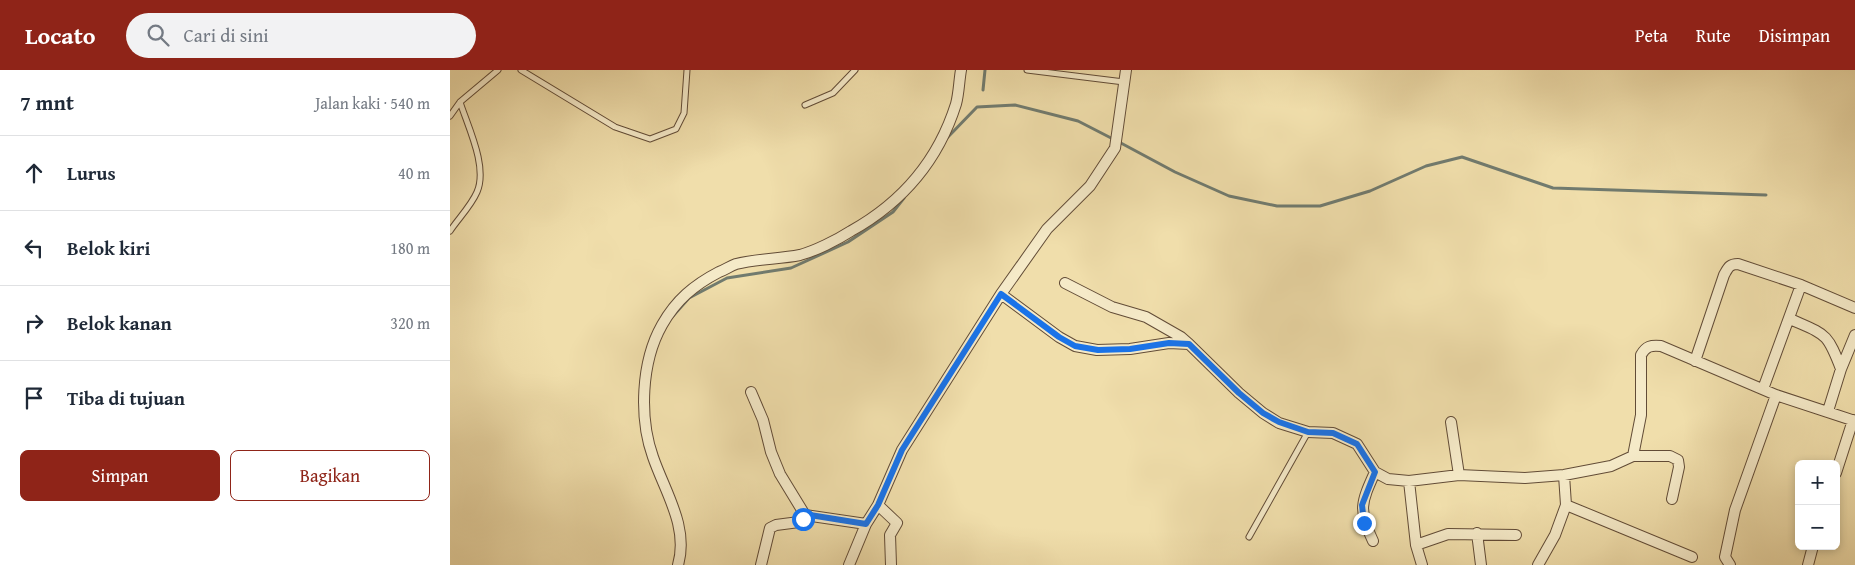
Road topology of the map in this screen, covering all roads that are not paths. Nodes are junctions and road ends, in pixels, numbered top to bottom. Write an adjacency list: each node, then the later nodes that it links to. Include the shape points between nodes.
1 (498, 70): 9 (lane)
2 (521, 70): 3 (lane, via 615,127 650,138 676,129 684,113)
3 (687, 70)
4 (855, 70): 10 (lane, via 833,93)
5 (961, 70): 48 (street, via 956,102 945,133 928,164 906,191 874,218 802,255 734,264 702,281 687,292 662,325 644,380 646,421 652,456 680,524 681,556)
6 (1027, 70): 8 (lane)
7 (1126, 70): 8 (street)
8 (1124, 82): 15 (street, via 1115,148 1090,186 1047,229)
9 (460, 102): 11 (lane); 12 (lane, via 478,157 480,179 476,193)
10 (805, 105)
11 (450, 116)
12 (450, 231)
13 (1065, 283): 19 (street, via 1112,307 1146,317)
14 (1801, 285): 16 (street); 17 (street); 20 (street, via 1738,264 1728,266)
15 (1001, 294): 19 (street, via 1075,346 1098,350); 36 (street, via 902,450)
16 (1855, 308)
17 (1790, 319): 21 (street, via 1827,338); 22 (street)
18 (1855, 335): 21 (street)
19 (1189, 344): 28 (street, via 1263,413)
20 (1695, 361): 22 (street); 29 (street, via 1661,346 1645,348 1641,355 1641,415)
21 (1841, 369): 25 (street)
22 (1763, 390): 24 (street)
23 (751, 392): 38 (street, via 780,474)
24 (1776, 395): 25 (street); 54 (street, via 1736,510 1725,557)
25 (1828, 411): 26 (street)
26 (1854, 421): 30 (street)
27 (1451, 422): 33 (street)
28 (1308, 432): 31 (street, via 1333,433 1357,444); 42 (lane)
29 (1633, 456): 32 (street, via 1611,466); 35 (street, via 1670,456 1678,460)
30 (1840, 461)
31 (1375, 472): 34 (street, via 1388,479); 43 (street, via 1362,505 1364,523)
32 (1564, 475): 33 (street, via 1525,478); 37 (street)
33 (1459, 476): 34 (street)
34 (1409, 481): 44 (street)
35 (1672, 499)
36 (878, 505): 39 (street); 51 (street, via 896,523 890,535)
37 (1566, 505): 46 (street); 47 (street)
38 (805, 515): 39 (street); 49 (street, via 799,522 770,528)
39 (866, 524): 50 (street)
40 (1477, 533): 41 (street); 44 (street, via 1448,534); 53 (street)
41 (1516, 535)
42 (1249, 537)
43 (1374, 541)
44 (1416, 545): 52 (street)
45 (1812, 550): 55 (street)
46 (1692, 557)
47 (1540, 564)
48 (678, 565)
49 (761, 565)
50 (849, 565)
51 (891, 565)
52 (1422, 565)
53 (1481, 565)
54 (1730, 565)
55 (1808, 565)

